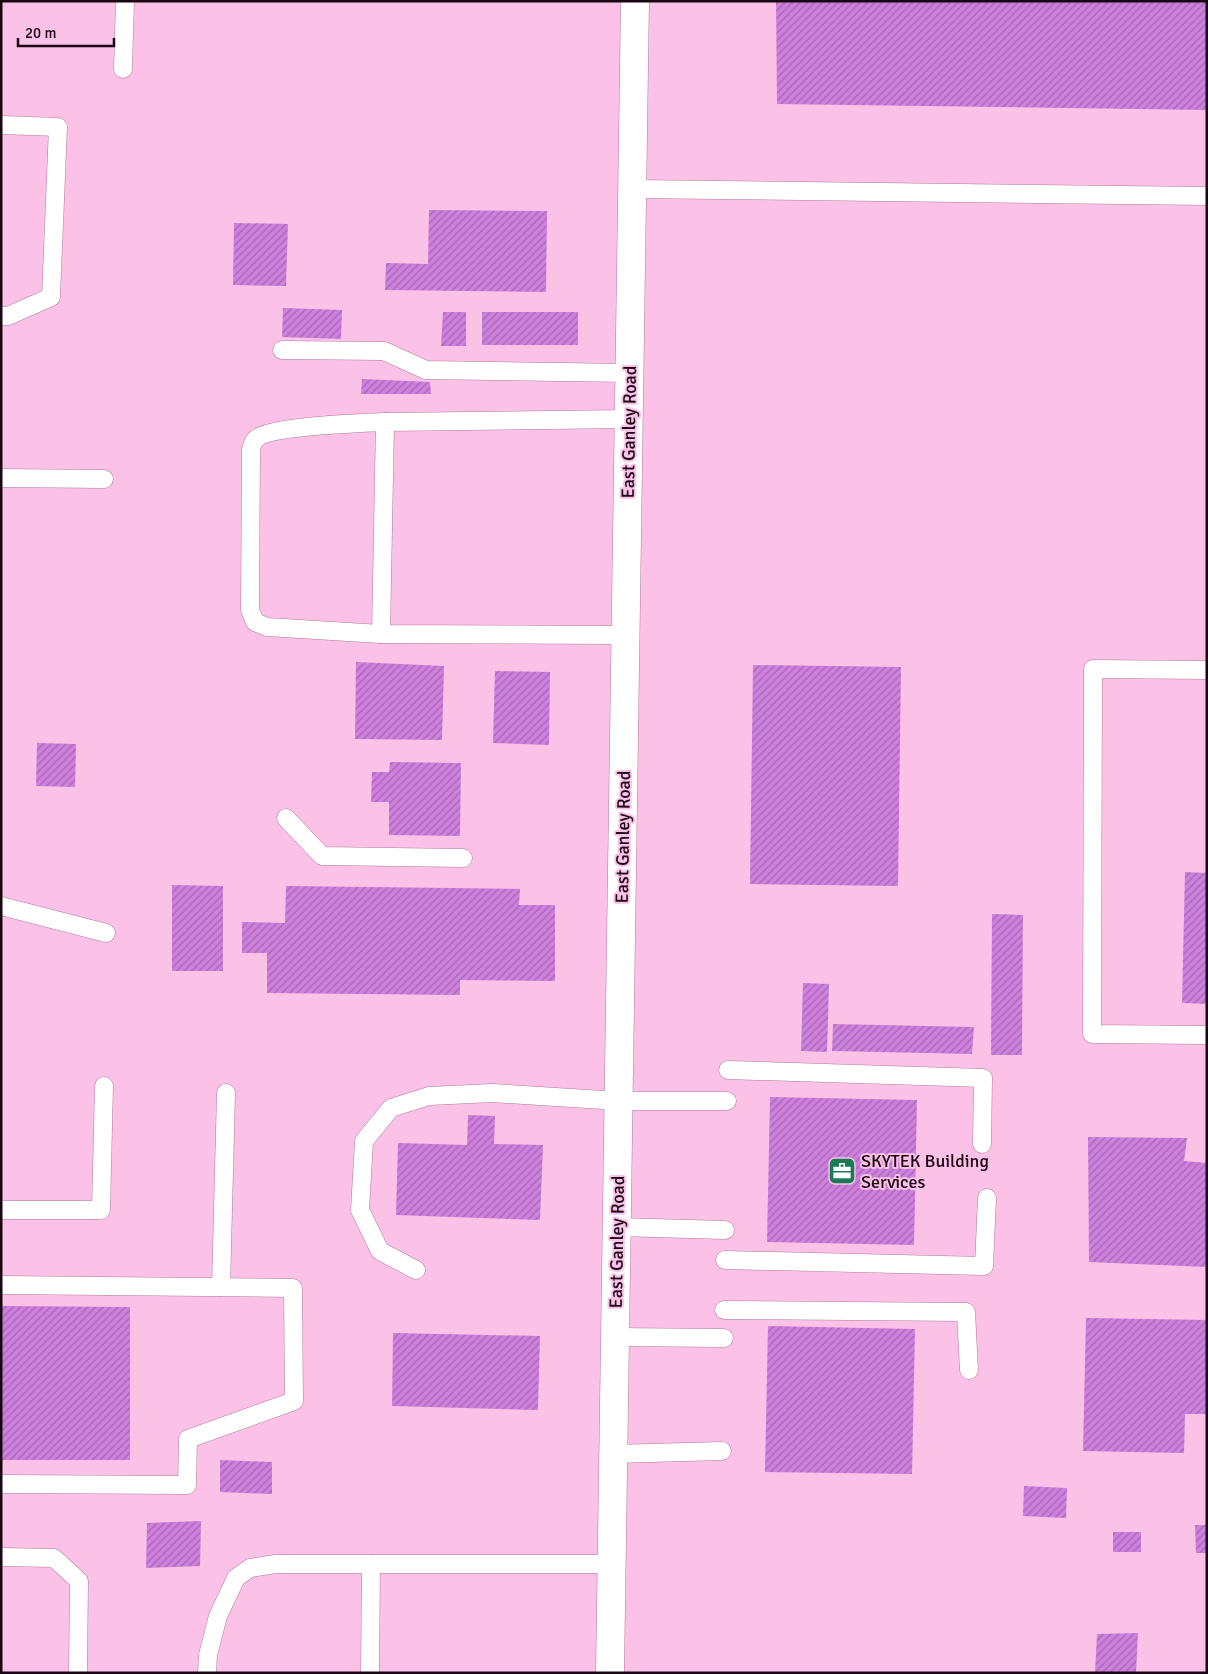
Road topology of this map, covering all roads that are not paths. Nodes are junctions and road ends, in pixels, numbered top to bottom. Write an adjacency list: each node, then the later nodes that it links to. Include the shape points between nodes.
1 (125, 1): 3 (lane)
2 (635, 1): 5 (street, East Ganley Road)
3 (123, 69)
4 (1, 125): 7 (lane, via 58,127 51,297)
5 (633, 190): 6 (lane); 9 (street, East Ganley Road)
6 (1207, 196)
7 (1, 316)
8 (282, 350): 9 (lane, via 384,351 426,370)
9 (630, 373): 10 (street, East Ganley Road)
10 (629, 419): 11 (lane); 15 (street, East Ganley Road)
11 (386, 422): 14 (lane); 14 (lane, via 268,432 256,438 251,449 250,610 255,622 267,626)
12 (1, 478): 13 (lane)
13 (104, 479)
14 (381, 634): 15 (lane)
15 (626, 635): 25 (street, East Ganley Road)
16 (1207, 670): 21 (lane, via 1094,669 1092,1034)
17 (286, 818): 18 (lane, via 322,856)
18 (463, 858)
19 (1, 906): 20 (lane)
20 (106, 933)
21 (1207, 1035)
22 (728, 1070): 27 (lane, via 983,1078)
23 (104, 1086): 29 (lane, via 101,1210)
24 (226, 1093): 35 (lane)
25 (619, 1100): 26 (lane); 30 (street, East Ganley Road); 33 (lane, via 492,1093 429,1096 391,1108 364,1141 360,1210 380,1251)
26 (727, 1101)
27 (982, 1144)
28 (987, 1198): 32 (lane, via 984,1266)
29 (1, 1210)
30 (617, 1227): 31 (lane); 37 (street, East Ganley Road)
31 (725, 1230)
32 (725, 1260)
33 (416, 1270)
34 (1, 1285): 35 (lane)
35 (221, 1287): 42 (lane, via 293,1288 294,1402 188,1439 187,1485)
36 (724, 1310): 39 (lane, via 966,1312)
37 (615, 1337): 38 (lane); 41 (street, East Ganley Road)
38 (724, 1338)
39 (969, 1370)
40 (722, 1451): 41 (lane)
41 (614, 1454): 45 (street, East Ganley Road)
42 (1, 1484)
43 (1, 1557): 46 (lane, via 54,1558 79,1581)
44 (371, 1564): 45 (lane); 47 (lane, via 276,1564 250,1568 236,1578 218,1616); 48 (lane)
45 (612, 1564): 49 (street, East Ganley Road)
46 (78, 1673)
47 (207, 1673)
48 (370, 1673)
49 (610, 1673)

